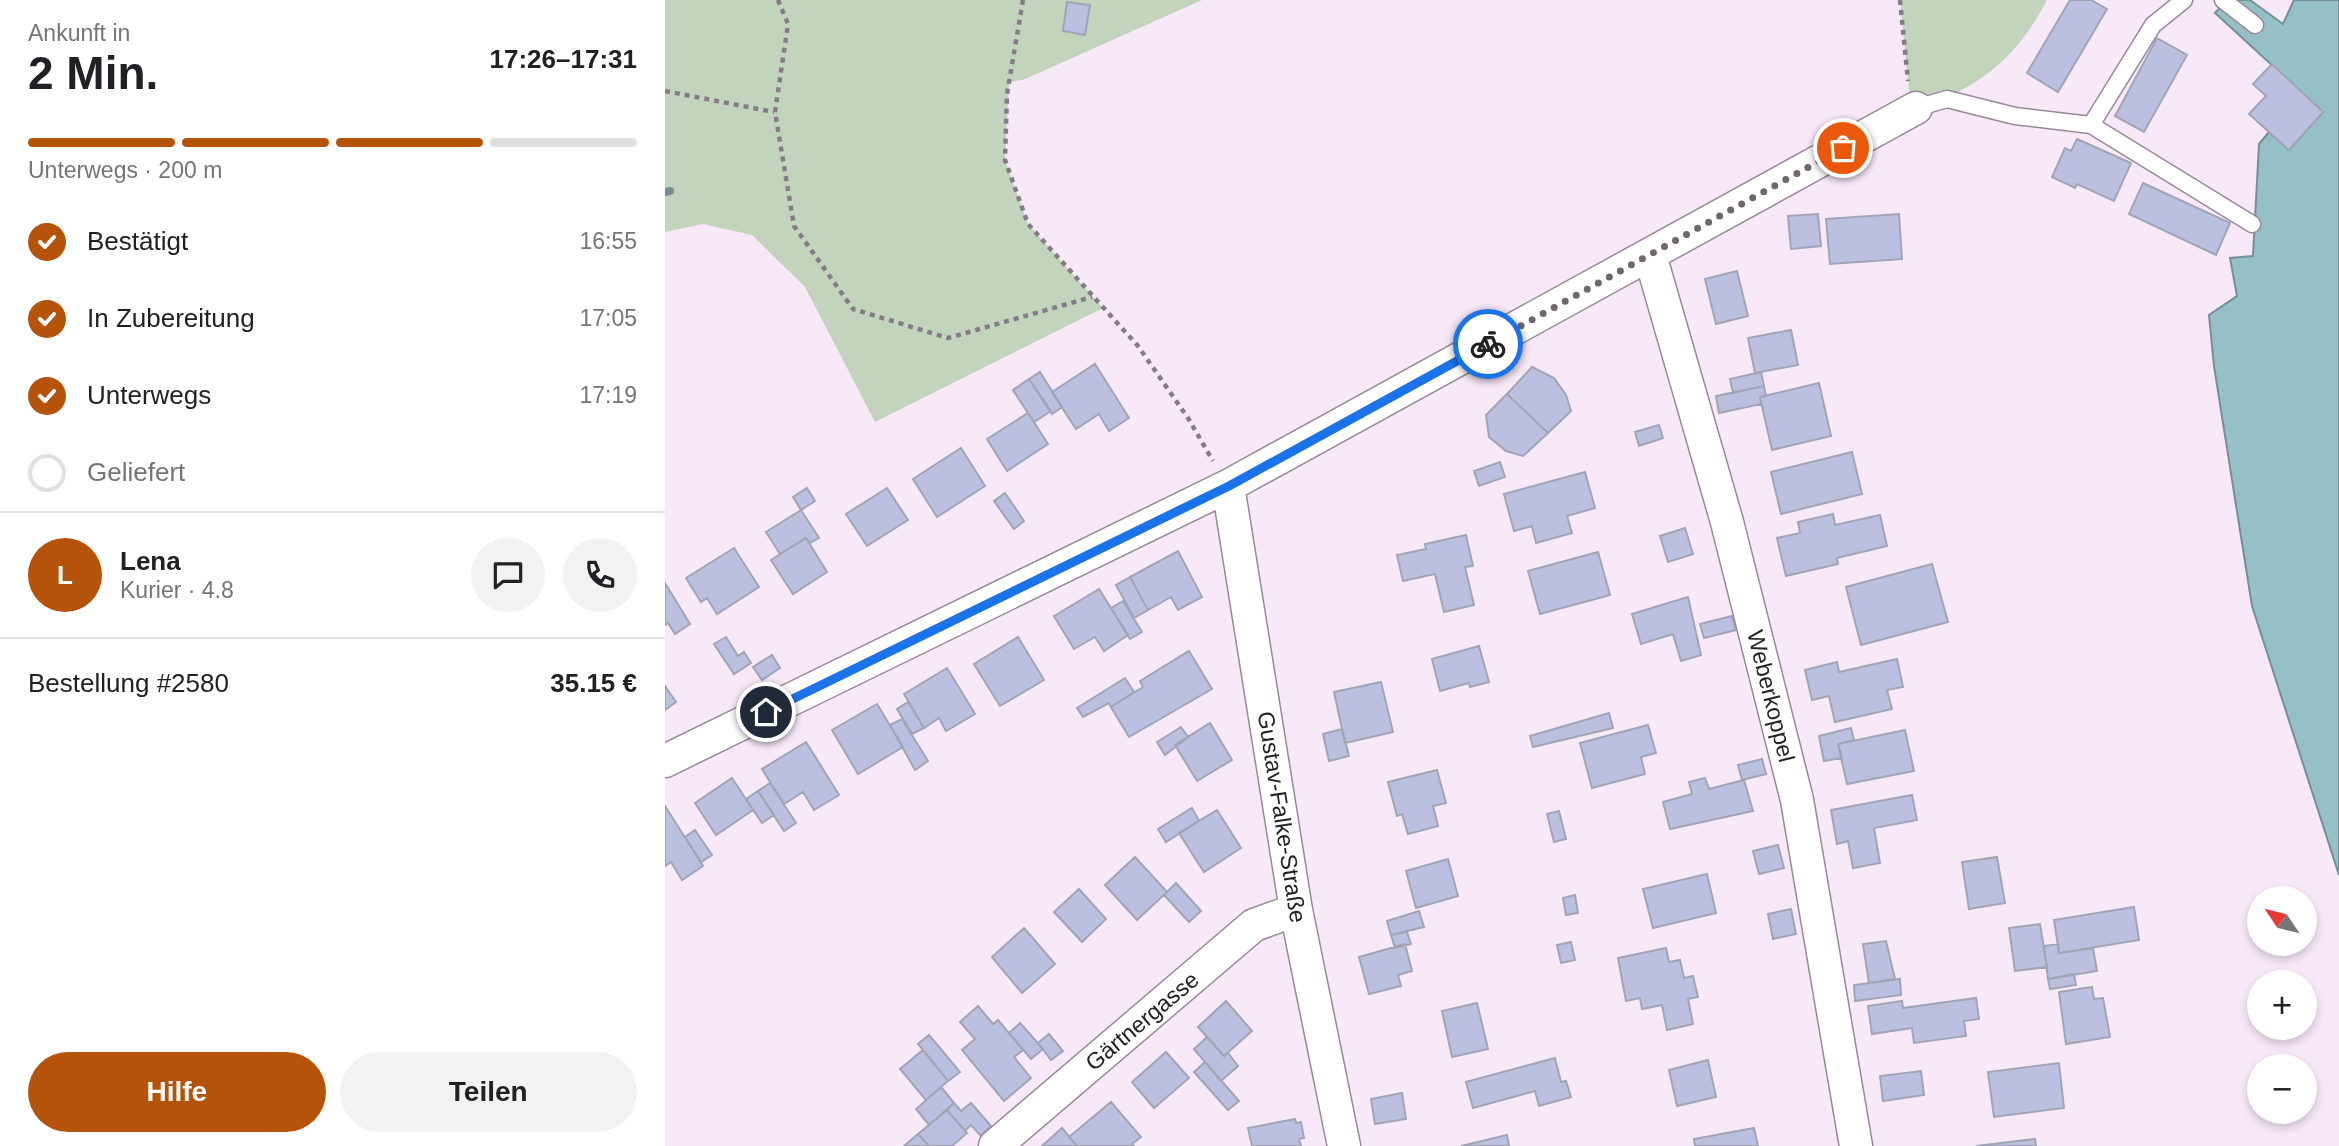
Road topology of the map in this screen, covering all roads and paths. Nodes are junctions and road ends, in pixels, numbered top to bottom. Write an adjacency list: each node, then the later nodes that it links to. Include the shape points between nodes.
1 (778, 0): 9 (path, via 788,24)
2 (1023, 0): 13 (path, via 1007,94 1005,160 1028,224)
3 (1900, 0): 8 (path, via 1909,90)
4 (2184, 0): 10 (lane, via 2153,25)
5 (2223, 0): 6 (lane)
6 (2255, 25)
7 (665, 91): 9 (path)
8 (1916, 108): 10 (lane, via 1947,99 2015,116); 12 (street)
9 (775, 113): 13 (path, via 795,226 853,309 948,338)
10 (2091, 125): 11 (lane)
11 (2252, 224)
12 (1650, 255): 14 (street); 19 (street, Weberkoppel, via 1727,522 1797,800)
13 (1092, 297): 14 (path, via 1138,346)
14 (1229, 486): 15 (street); 16 (street, Gustav-Falke-Straße)
15 (665, 761)
16 (1296, 910): 17 (street, Gärtnergasse, via 1254,925); 18 (street, Gustav-Falke-Straße)
17 (995, 1146)
18 (1344, 1146)
19 (1856, 1146)

